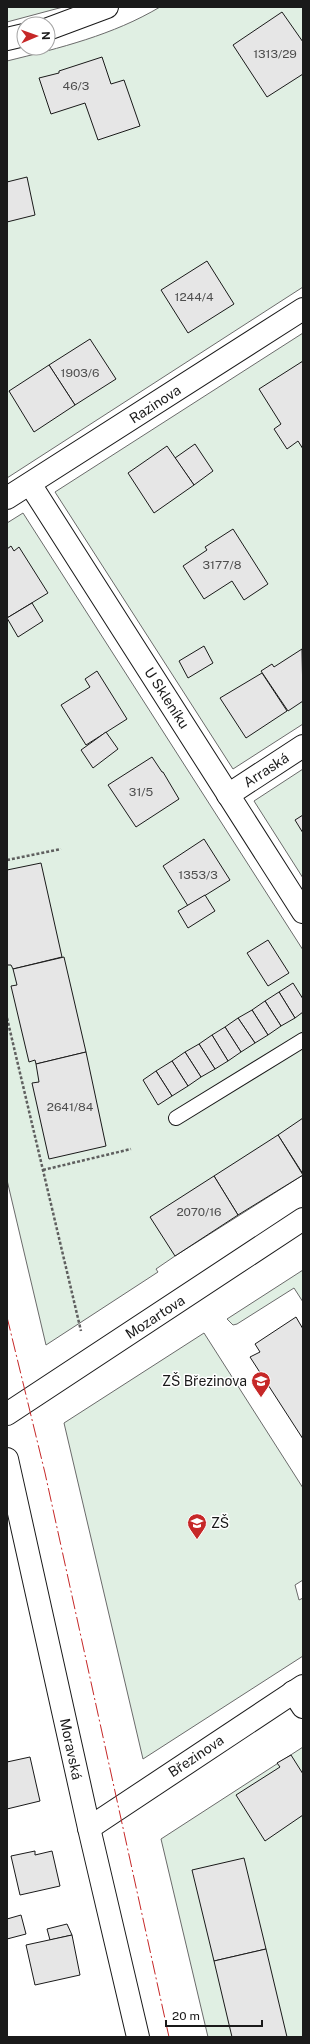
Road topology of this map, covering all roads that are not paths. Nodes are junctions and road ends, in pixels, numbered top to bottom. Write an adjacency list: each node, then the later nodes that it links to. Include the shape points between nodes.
1 (107, 7): 2 (street)
2 (56, 26)
3 (303, 309): 4 (street, Razinova)
4 (30, 484): 5 (street, Razinova); 7 (street, U Skleníku)
5 (7, 498)
6 (303, 746): 7 (street, Arraská)
7 (228, 794): 8 (street, U Skleníku)
8 (303, 912)
9 (303, 1040): 10 (lane)
10 (176, 1118)
11 (303, 1219): 12 (street, Mozartova)
12 (7, 1414)
13 (7, 1459): 15 (street, Moravská)
14 (300, 1695): 15 (street, Březinova)
15 (88, 1828): 16 (street, Moravská)
16 (138, 2037)

